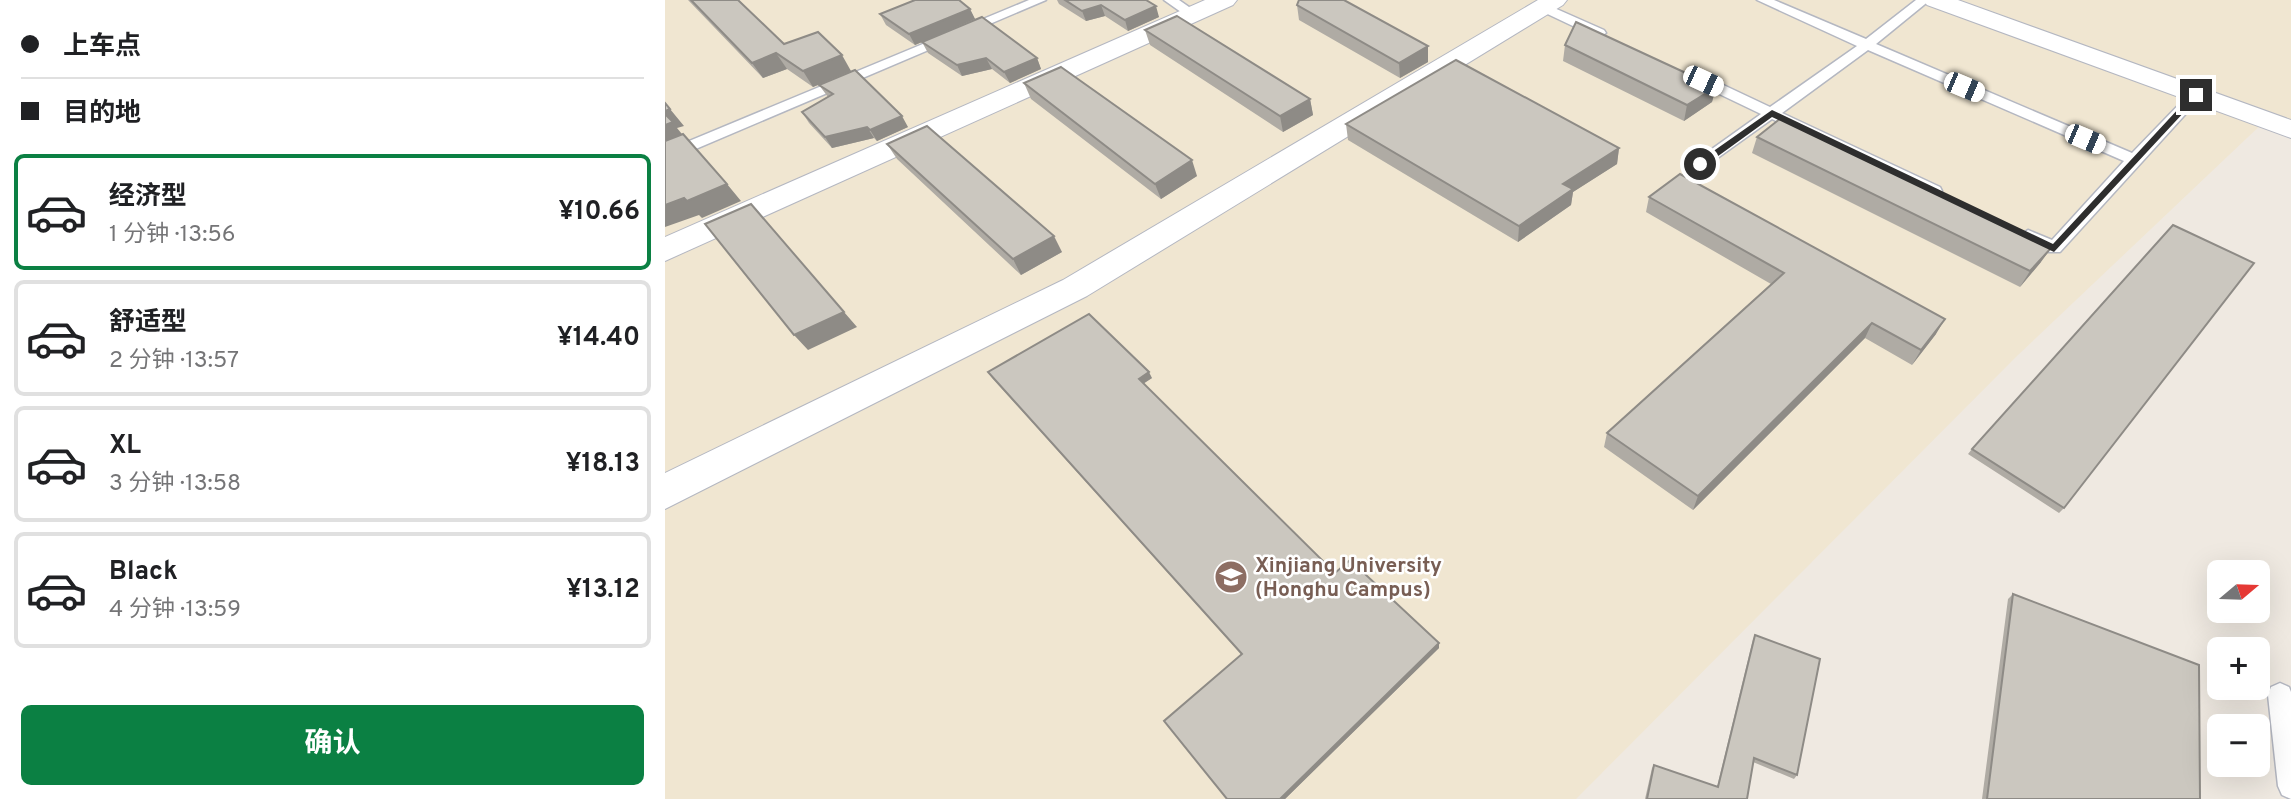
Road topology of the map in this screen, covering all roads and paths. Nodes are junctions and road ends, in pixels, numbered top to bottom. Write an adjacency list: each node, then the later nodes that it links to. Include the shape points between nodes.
1 (1040, 0): 14 (lane)
2 (1225, 0): 7 (street)
3 (1763, 0): 9 (lane)
4 (1924, 0): 9 (lane)
5 (1935, 0): 11 (street)
6 (1549, 3): 8 (lane); 20 (street, via 1075,288)
7 (1181, 7): 19 (street)
8 (1615, 40)
9 (1867, 45): 12 (lane); 15 (lane)
10 (1675, 68): 12 (lane)
11 (2196, 95): 13 (street); 15 (lane)
12 (1772, 113): 16 (lane); 17 (lane)
13 (2291, 130)
14 (665, 157)
15 (2134, 160): 18 (lane, via 2054,248)
16 (1700, 164)
17 (1944, 195)
18 (2017, 231)
19 (665, 250)
20 (665, 492)
21 (2291, 702): 22 (lane, via 2280,695)
22 (2291, 786)

